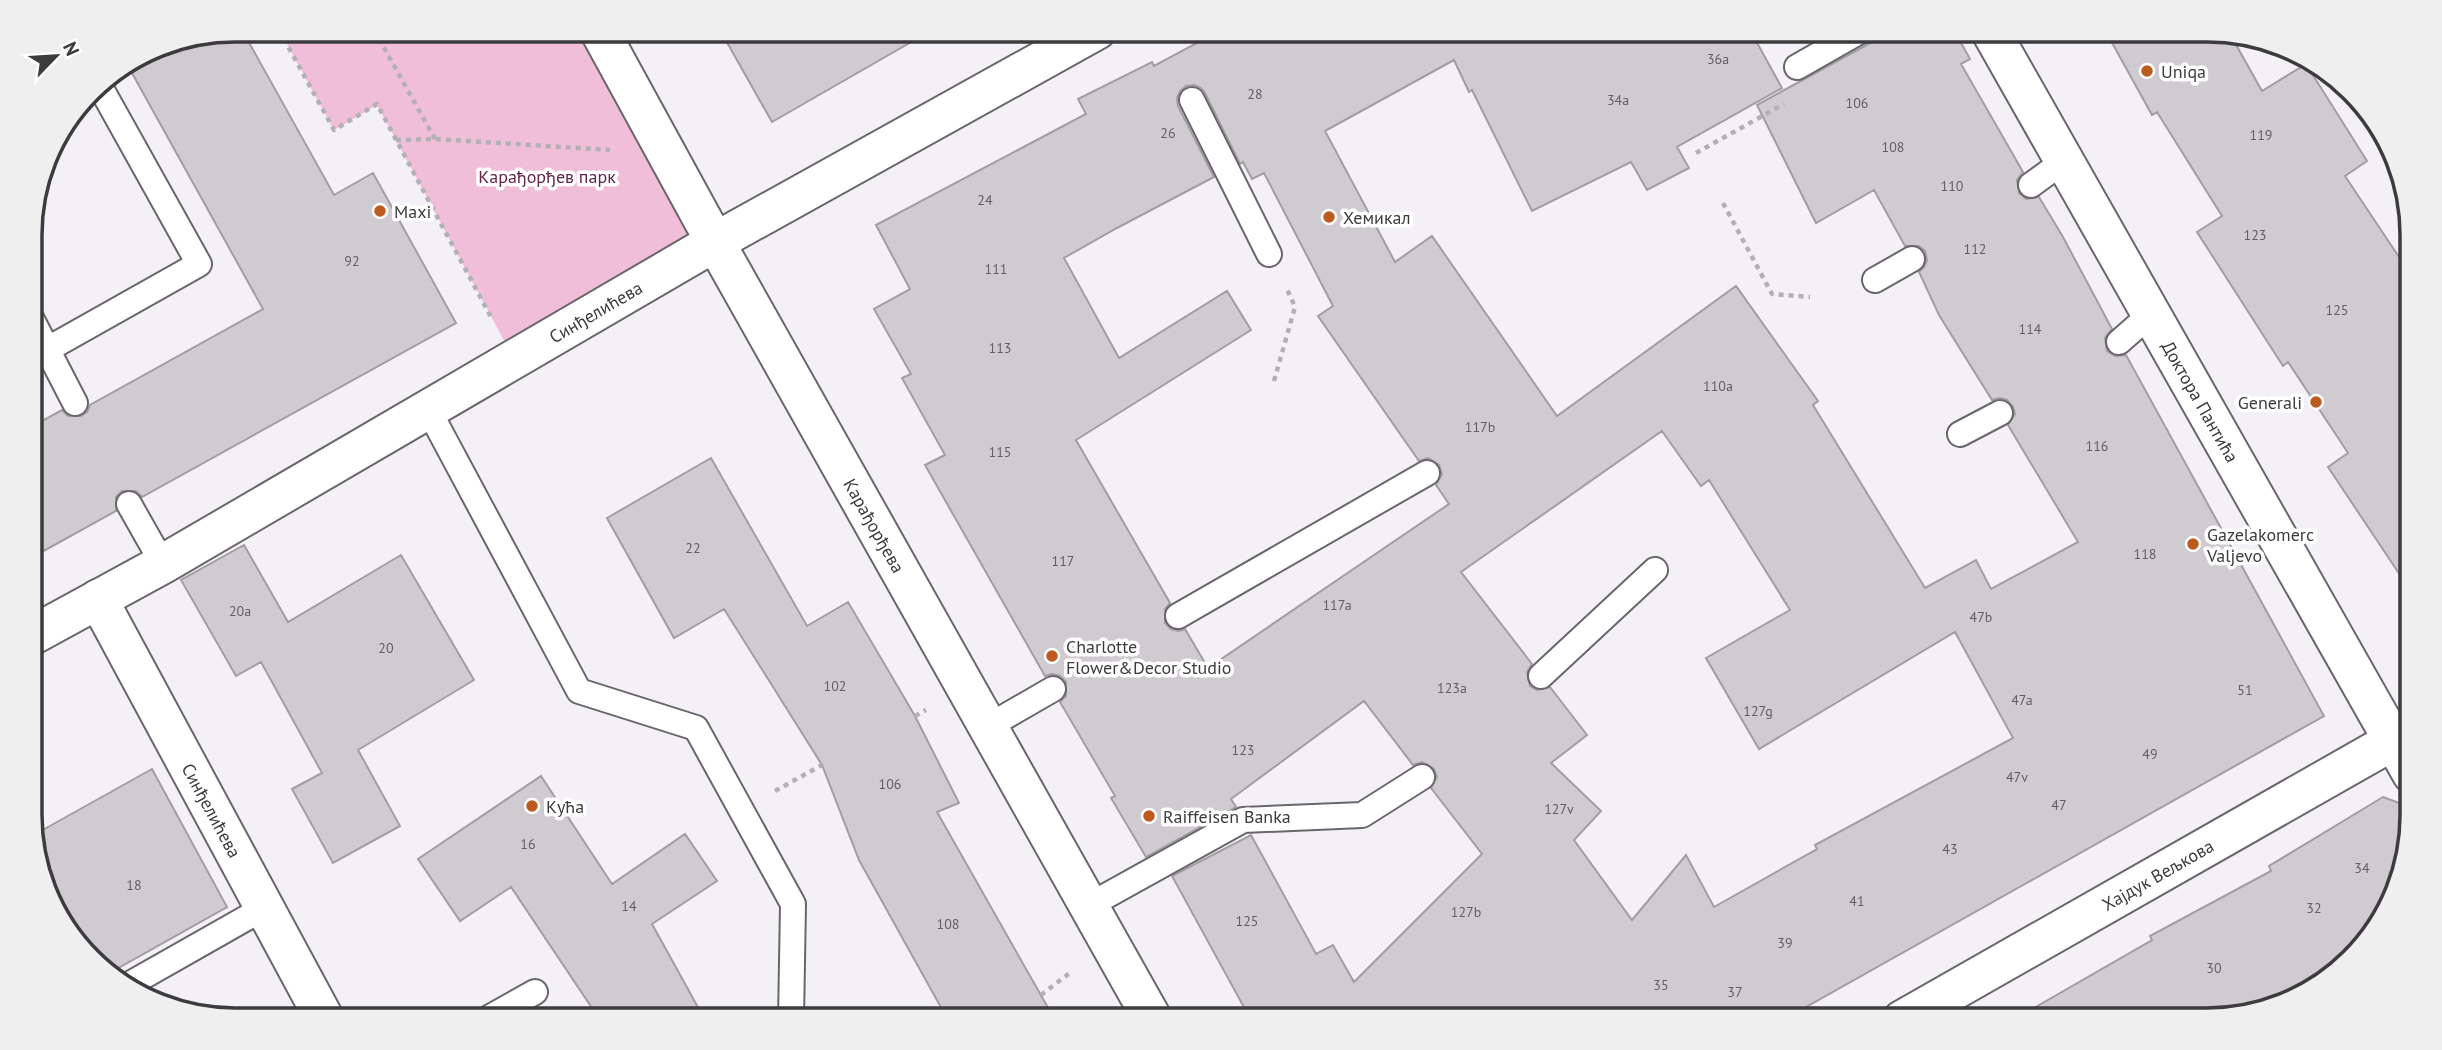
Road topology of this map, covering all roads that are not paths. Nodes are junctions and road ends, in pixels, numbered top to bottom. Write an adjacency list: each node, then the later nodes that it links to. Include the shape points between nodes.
1 (606, 42): 10 (street, Карађорђева)
2 (1075, 42): 10 (street, Синђелићева)
3 (1841, 42): 5 (lane)
4 (1997, 42): 8 (street, Доктора Пантића)
5 (1797, 67)
6 (104, 94): 17 (lane, via 200,264)
7 (1192, 100): 11 (lane)
8 (2064, 161): 9 (lane); 14 (street, Доктора Пантића)
9 (2031, 184)
10 (715, 242): 19 (street, Синђелићева); 31 (street, Карађорђева)
11 (1269, 254)
12 (1912, 259): 13 (lane)
13 (1875, 280)
14 (2151, 314): 16 (lane); 32 (street, Доктора Пантића)
15 (42, 338): 17 (lane)
16 (2119, 342)
17 (48, 349): 18 (lane)
18 (75, 403)
19 (428, 409): 24 (street, Синђелићева); 41 (lane, via 579,691 696,728 793,904)
20 (2000, 413): 21 (lane)
21 (1960, 434)
22 (1427, 473): 27 (lane)
23 (129, 504): 24 (lane)
24 (163, 564): 26 (street, Синђелићева)
25 (1655, 570): 29 (lane)
26 (98, 599): 28 (street, Синђелићева); 36 (street, Синђелићева)
27 (1178, 616)
28 (42, 630)
29 (1541, 676)
30 (1052, 689): 31 (lane)
31 (989, 726): 35 (street, Карађорђева)
32 (2400, 730)
33 (2400, 737): 43 (street, Хајдук Вељкова)
34 (1422, 777): 35 (lane, via 1362,815 1243,820)
35 (1088, 906): 42 (street, Карађорђева)
36 (264, 908): 37 (lane); 39 (street, Синђелићева)
37 (136, 980)
38 (535, 992): 40 (lane)
39 (318, 1008)
40 (506, 1008)
41 (792, 1008)
42 (1146, 1008)
43 (1923, 1008)

